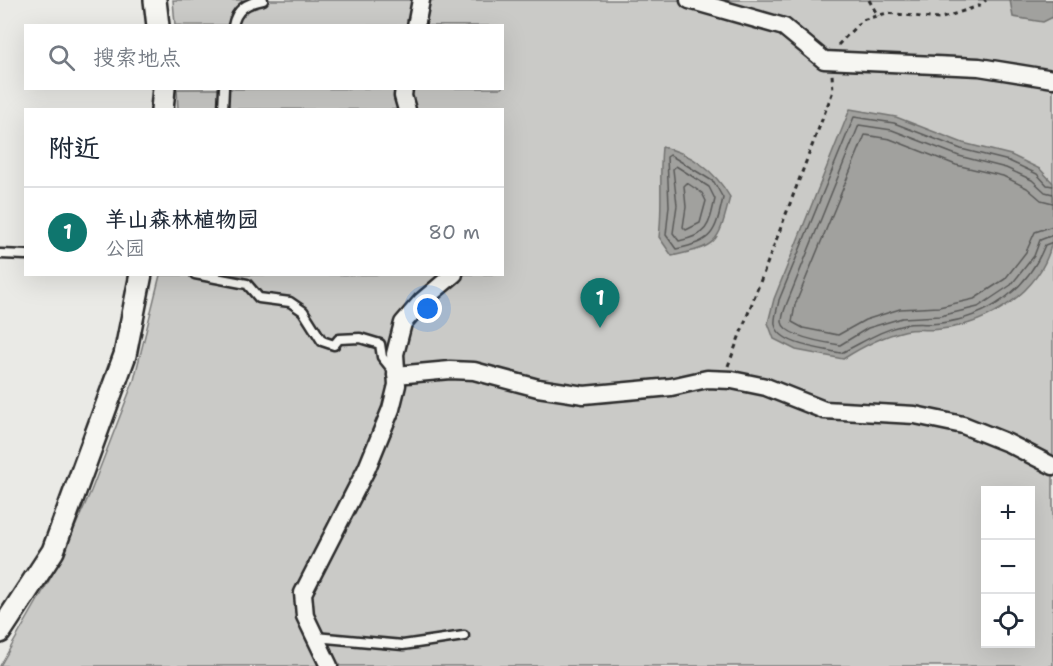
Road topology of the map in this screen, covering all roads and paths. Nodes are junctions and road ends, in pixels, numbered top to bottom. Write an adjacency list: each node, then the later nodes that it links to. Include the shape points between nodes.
1 (155, 0): 8 (street)
2 (263, 0): 9 (lane, via 244,6)
3 (421, 0): 10 (street)
4 (689, 0): 11 (street, via 784,27)
5 (869, 0): 7 (path)
6 (986, 0): 7 (path, via 939,20 887,13)
7 (878, 16): 11 (path, via 862,20)
8 (158, 24)
9 (234, 24)
10 (417, 24)
11 (828, 60): 12 (street, via 979,66); 25 (path, via 833,91 729,360)
12 (1053, 79)
13 (164, 90): 16 (street)
14 (224, 90): 17 (lane)
15 (404, 90): 18 (street)
16 (162, 108)
17 (223, 108)
18 (406, 108)
19 (0, 254): 20 (lane)
20 (24, 255)
21 (141, 276): 27 (street, via 125,355 53,551)
22 (204, 276): 24 (lane, via 247,284 259,298 290,302 303,311 322,341 334,345 339,339 373,340 380,344 382,357)
23 (452, 276): 24 (street, via 403,322 395,354)
24 (396, 375): 25 (street, via 474,371 584,395); 29 (street, via 391,409 367,468 303,593 305,616)
25 (726, 380): 26 (street, via 766,387 824,410 915,415 963,425)
26 (1053, 466)
27 (0, 632)
28 (464, 636): 29 (lane, via 403,645)
29 (315, 637): 30 (street)
30 (329, 666)

